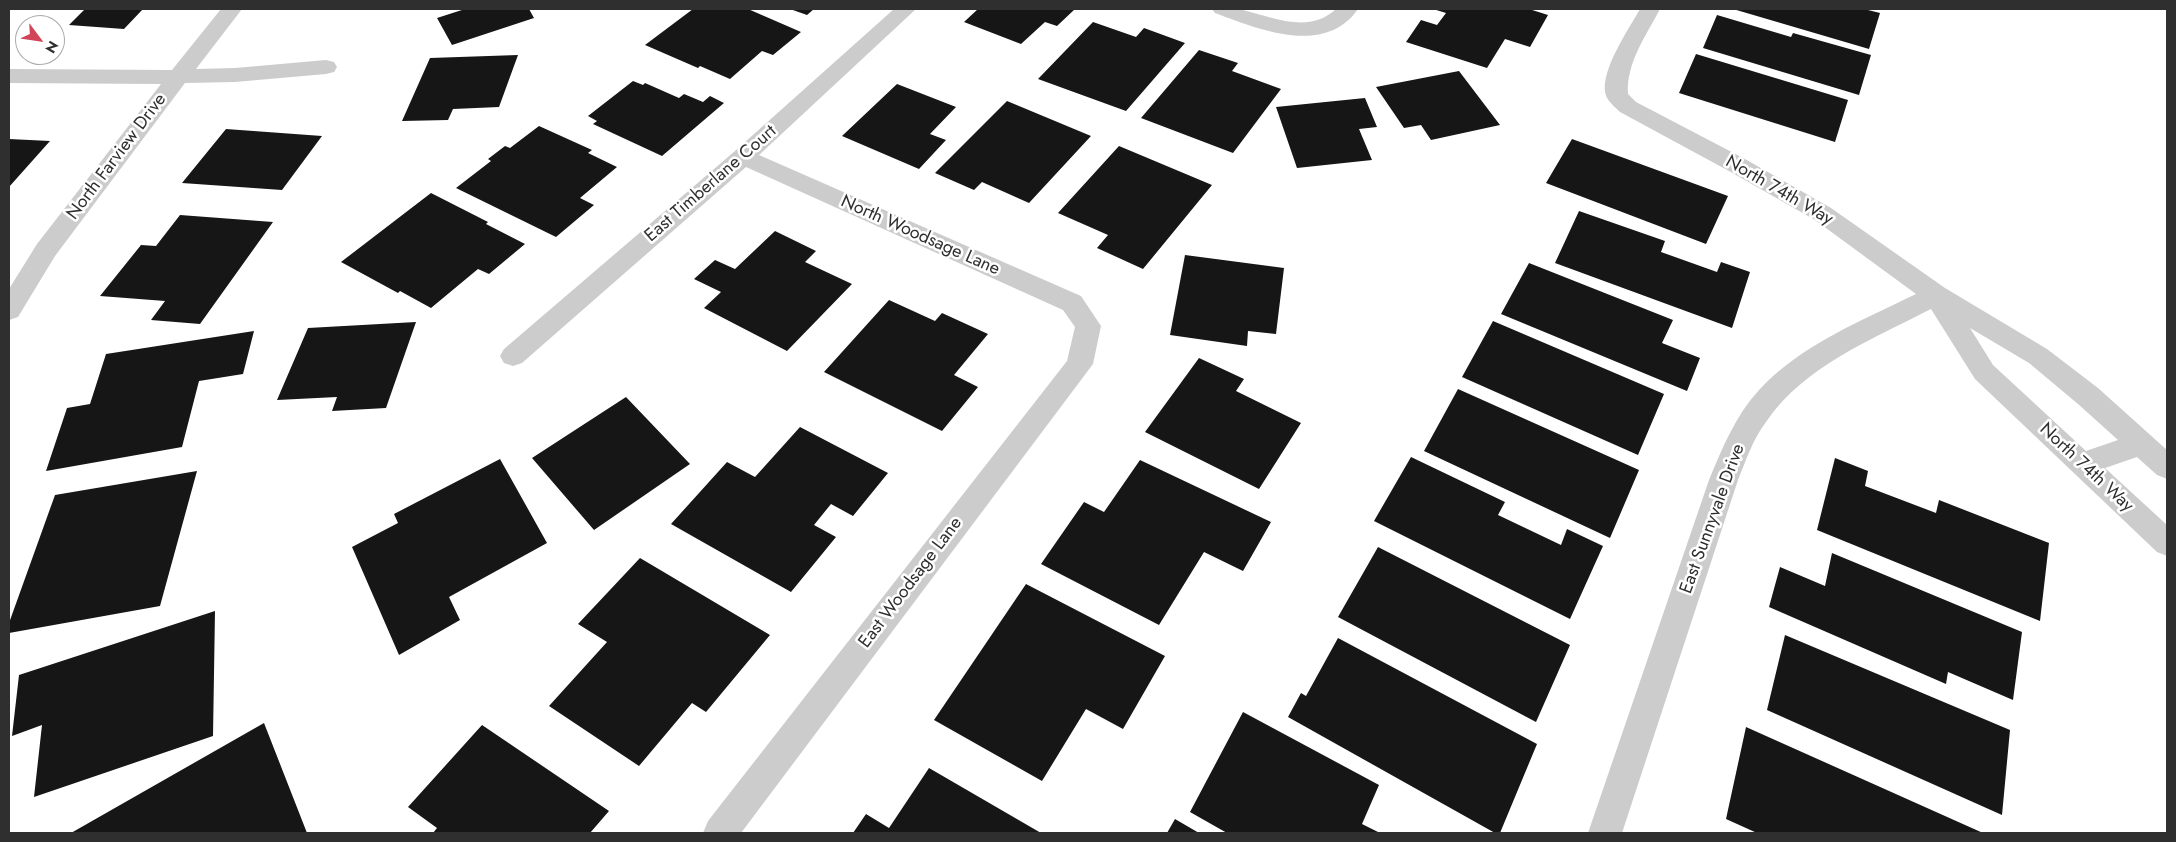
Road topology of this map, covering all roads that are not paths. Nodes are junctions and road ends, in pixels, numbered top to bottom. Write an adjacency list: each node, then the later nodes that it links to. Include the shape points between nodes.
1 (232, 9): 8 (street, North Farview Drive)
2 (906, 9): 9 (street, East Timberlane Court)
3 (1222, 9): 4 (street, via 1268,24 1311,31 1342,16)
4 (1348, 9)
5 (1650, 9): 10 (street, North 74th Way, via 1616,79 1617,96 1628,107 1823,214)
6 (326, 67): 8 (street)
7 (9, 76): 8 (street)
8 (178, 77): 11 (street, North Farview Drive, via 46,250)
9 (743, 157): 12 (street, North Woodsage Lane, via 1072,303); 13 (street, East Timberlane Court)
10 (1936, 294): 14 (street, North 74th Way, via 2038,356); 15 (street, North 74th Way, via 1984,372); 19 (street, East Sunnyvale Drive, via 1802,367 1770,396 1752,418 1725,478)
11 (9, 310)
12 (1088, 326): 18 (street, East Woodsage Lane, via 1080,364)
13 (513, 356)
14 (2142, 444): 15 (street); 16 (street, North 74th Way)
15 (2081, 464): 17 (street, North 74th Way)
16 (2167, 467)
17 (2167, 543)
18 (720, 833)
19 (1605, 833)

